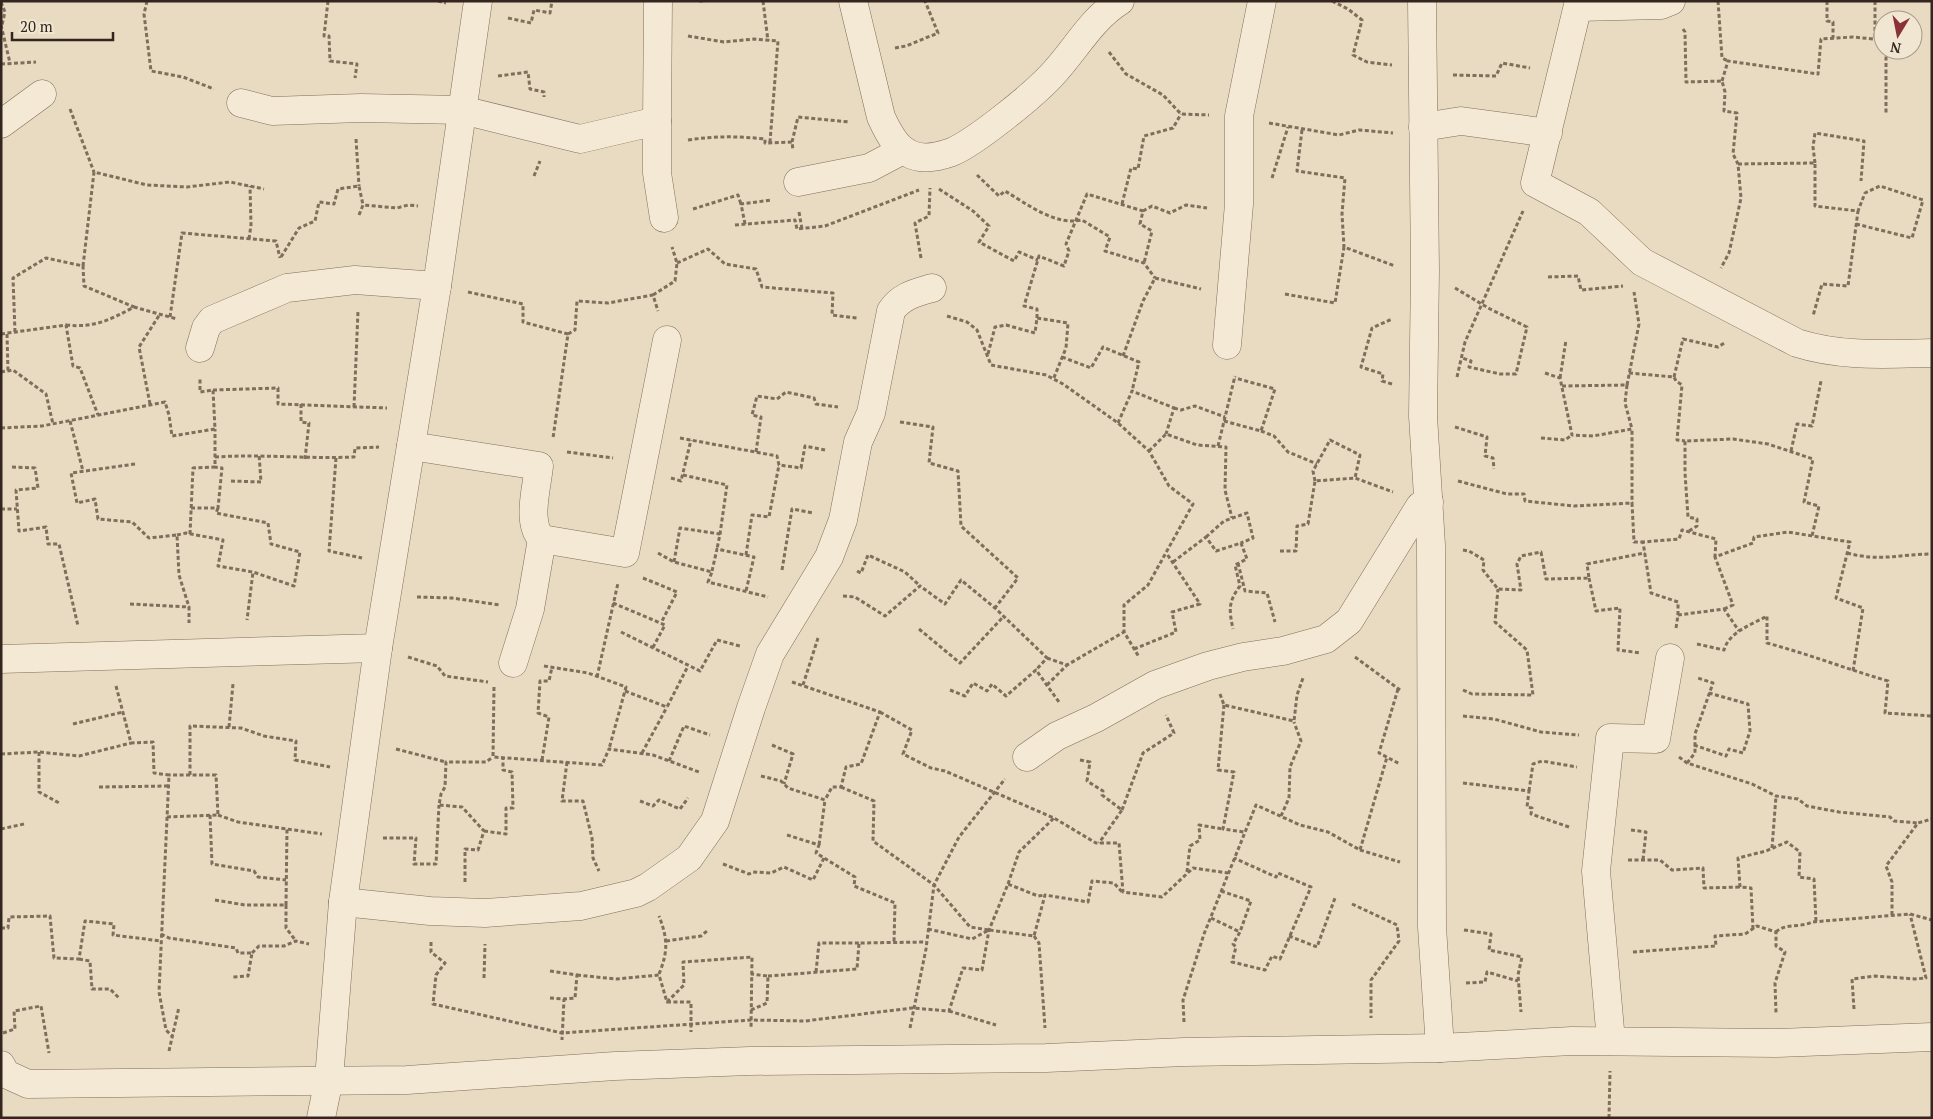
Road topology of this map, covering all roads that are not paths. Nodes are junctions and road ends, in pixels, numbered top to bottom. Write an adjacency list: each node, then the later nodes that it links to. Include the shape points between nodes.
1 (658, 1): 14 (street)
2 (852, 1): 16 (street, via 881,118 886,130)
3 (1120, 1): 16 (street, via 1105,10 1089,27 1051,76 994,124 953,151 923,158)
4 (1262, 1): 23 (street, via 1239,116 1238,212)
5 (1422, 1): 13 (street)
6 (1666, 3): 7 (street)
7 (1579, 4): 15 (street)
8 (478, 6): 11 (street)
9 (42, 94): 12 (street)
10 (241, 104): 11 (street, via 272,111 356,108)
11 (462, 110): 14 (street, via 580,140); 19 (street, via 448,211)
12 (1, 124)
13 (1423, 127): 15 (street, via 1461,121); 26 (street)
14 (657, 131): 18 (street, via 657,173)
15 (1548, 134): 24 (street, via 1535,183 1589,212 1638,274 1707,294 1797,343 1820,350 1846,354)
16 (903, 150): 17 (street, via 868,168)
17 (798, 182)
18 (664, 218)
19 (449, 288): 21 (street, via 355,280 287,288 212,320); 25 (street, via 417,410)
20 (932, 288): 33 (street, via 906,296 897,303 888,321 868,419 855,455 843,520 829,557 798,605 766,665 715,822 693,853 648,887 581,906 492,913 430,911)
21 (203, 338)
22 (667, 340): 27 (street, via 623,562)
23 (1227, 345)
24 (1932, 353)
25 (411, 446): 27 (street, via 544,462 534,522 535,532); 28 (street)
26 (1425, 504): 32 (street, via 1349,621 1326,639 1214,665 1155,685 1067,731); 36 (street, via 1430,545 1432,927)
27 (542, 539): 31 (street, via 530,609)
28 (378, 648): 30 (street); 33 (street)
29 (1680, 650): 35 (street, via 1656,739 1610,738 1596,871)
30 (1, 659)
31 (513, 663)
32 (1027, 757)
33 (343, 902): 38 (street)
34 (1932, 1037): 35 (street, via 1776,1043)
35 (1611, 1041): 36 (street)
36 (1440, 1048): 38 (street, via 1046,1058 750,1060 407,1080)
37 (1, 1065): 38 (street, via 6,1074 28,1084)
38 (328, 1079): 39 (street)
39 (321, 1118)

